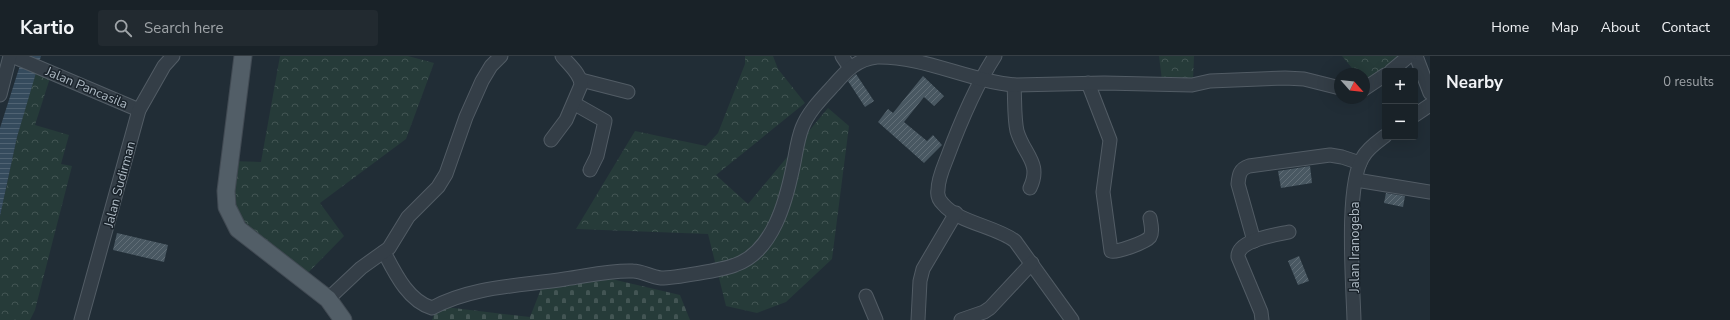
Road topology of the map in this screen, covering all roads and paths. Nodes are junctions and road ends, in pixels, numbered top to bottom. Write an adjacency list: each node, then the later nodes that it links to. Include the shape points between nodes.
1 (11, 56): 21 (street); 24 (street, Jalan Pancasila)
2 (174, 56): 24 (street, Jalan Sudirman, via 164,66)
3 (243, 56): 40 (main road, via 226,191 227,207 238,229)
4 (501, 56): 37 (street, via 491,66 466,117 446,174 438,187 408,217 395,242)
5 (562, 56): 14 (street)
6 (842, 56): 10 (street)
7 (995, 56): 13 (street)
8 (1409, 56): 11 (street)
9 (1416, 56): 20 (street)
10 (850, 68): 13 (street, via 855,63 880,57 911,60); 37 (street, via 814,108 803,126 784,200 766,241 751,256 736,265 661,278 634,271 608,272 481,290 432,308 410,293 399,280)
11 (1394, 68)
12 (1382, 77): 17 (street)
13 (982, 79): 16 (street); 33 (street, via 954,139 939,180 939,198 948,209)
14 (581, 80): 19 (street); 22 (street)
15 (1088, 83): 16 (street); 18 (street, via 1192,85 1210,81 1284,78 1304,79); 34 (street, via 1110,140 1103,192 1111,251 1148,240 1152,233)
16 (1014, 85): 31 (street, via 1017,130 1035,169)
17 (1370, 85)
18 (1334, 86)
19 (628, 92)
20 (1430, 93)
21 (0, 95)
22 (575, 104): 27 (street); 29 (street, via 605,121 597,156)
23 (1430, 105): 25 (street)
24 (139, 110): 41 (street, Jalan Sudirman)
25 (1418, 113)
26 (1382, 138): 28 (street, Jalan Iranogeba, via 1369,148)
27 (551, 140)
28 (1360, 163): 30 (street, Jalan Iranogeba); 36 (street, via 1330,155 1243,168 1239,174 1238,184)
29 (590, 170)
30 (1356, 180): 32 (street); 48 (street, Jalan Iranogeba, via 1352,220)
31 (1030, 188)
32 (1430, 192)
33 (956, 213): 38 (street, via 1006,234 1015,241); 44 (street, via 923,269)
34 (1150, 218)
35 (1289, 232): 36 (street)
36 (1254, 241): 47 (street, via 1241,247 1237,252)
37 (384, 252): 40 (street, via 361,268)
38 (1032, 263): 45 (street, via 990,308); 46 (street)
39 (866, 296): 43 (street)
40 (328, 299): 42 (main road)
41 (81, 320)
42 (343, 320)
43 (876, 320)
44 (918, 320)
45 (962, 320)
46 (1072, 320)
47 (1262, 320)
48 (1354, 320)

